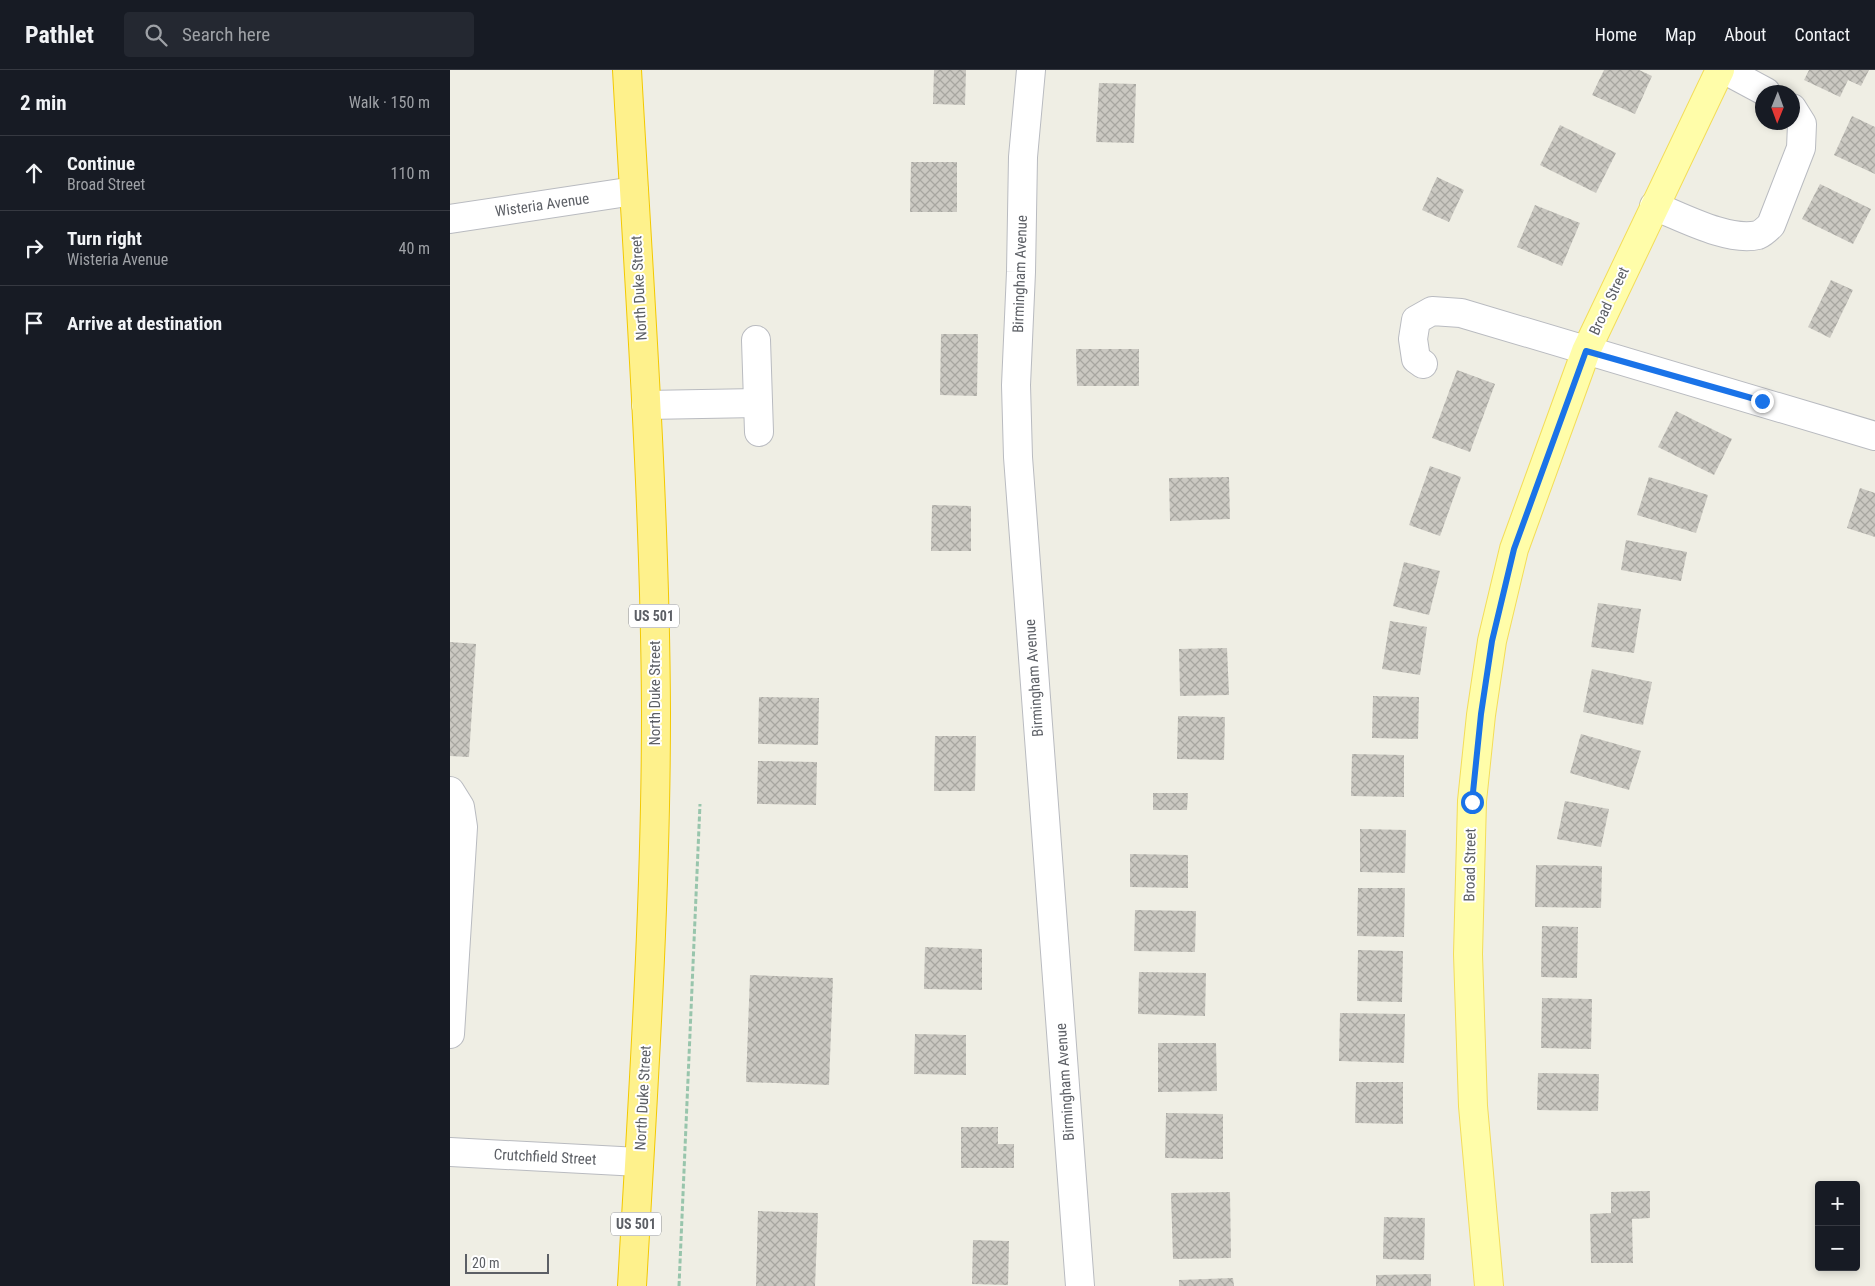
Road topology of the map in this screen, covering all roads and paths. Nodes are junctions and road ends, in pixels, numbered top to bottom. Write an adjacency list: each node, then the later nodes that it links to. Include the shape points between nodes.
1 (627, 70): 7 (highway, North Duke Street / US 501)
2 (1031, 70): 25 (street, Birmingham Avenue, via 1023,157 1016,385 1018,457)
3 (1720, 70): 8 (main road, Broad Street)
4 (1726, 70): 5 (street)
5 (1755, 86)
6 (1800, 121): 8 (street, via 1801,148 1771,225 1761,234 1740,237)
7 (634, 192): 9 (street, Wisteria Avenue); 14 (highway, North Duke Street / US 501)
8 (1654, 206): 11 (main road, Broad Street)
9 (450, 219)
10 (756, 340): 13 (street)
11 (1586, 351): 12 (street, via 1461,313 1432,311 1416,320 1413,339 1416,359); 16 (street); 26 (main road, Broad Street, via 1514,549 1492,641 1474,782 1468,954 1473,1106)
12 (1423, 364)
13 (758, 403): 14 (street); 15 (street)
14 (646, 405): 22 (highway, North Duke Street / US 501, via 656,713 652,920)
15 (759, 432)
16 (1875, 436)
17 (450, 791): 19 (street, via 460,806 463,826)
18 (700, 804): 24 (path)
19 (456, 850): 20 (street)
20 (450, 1034)
21 (450, 1152): 22 (street, Crutchfield Street)
22 (639, 1162): 23 (highway, North Duke Street / US 501)
23 (632, 1286)
24 (678, 1286)
25 (1080, 1286)
26 (1489, 1286)

